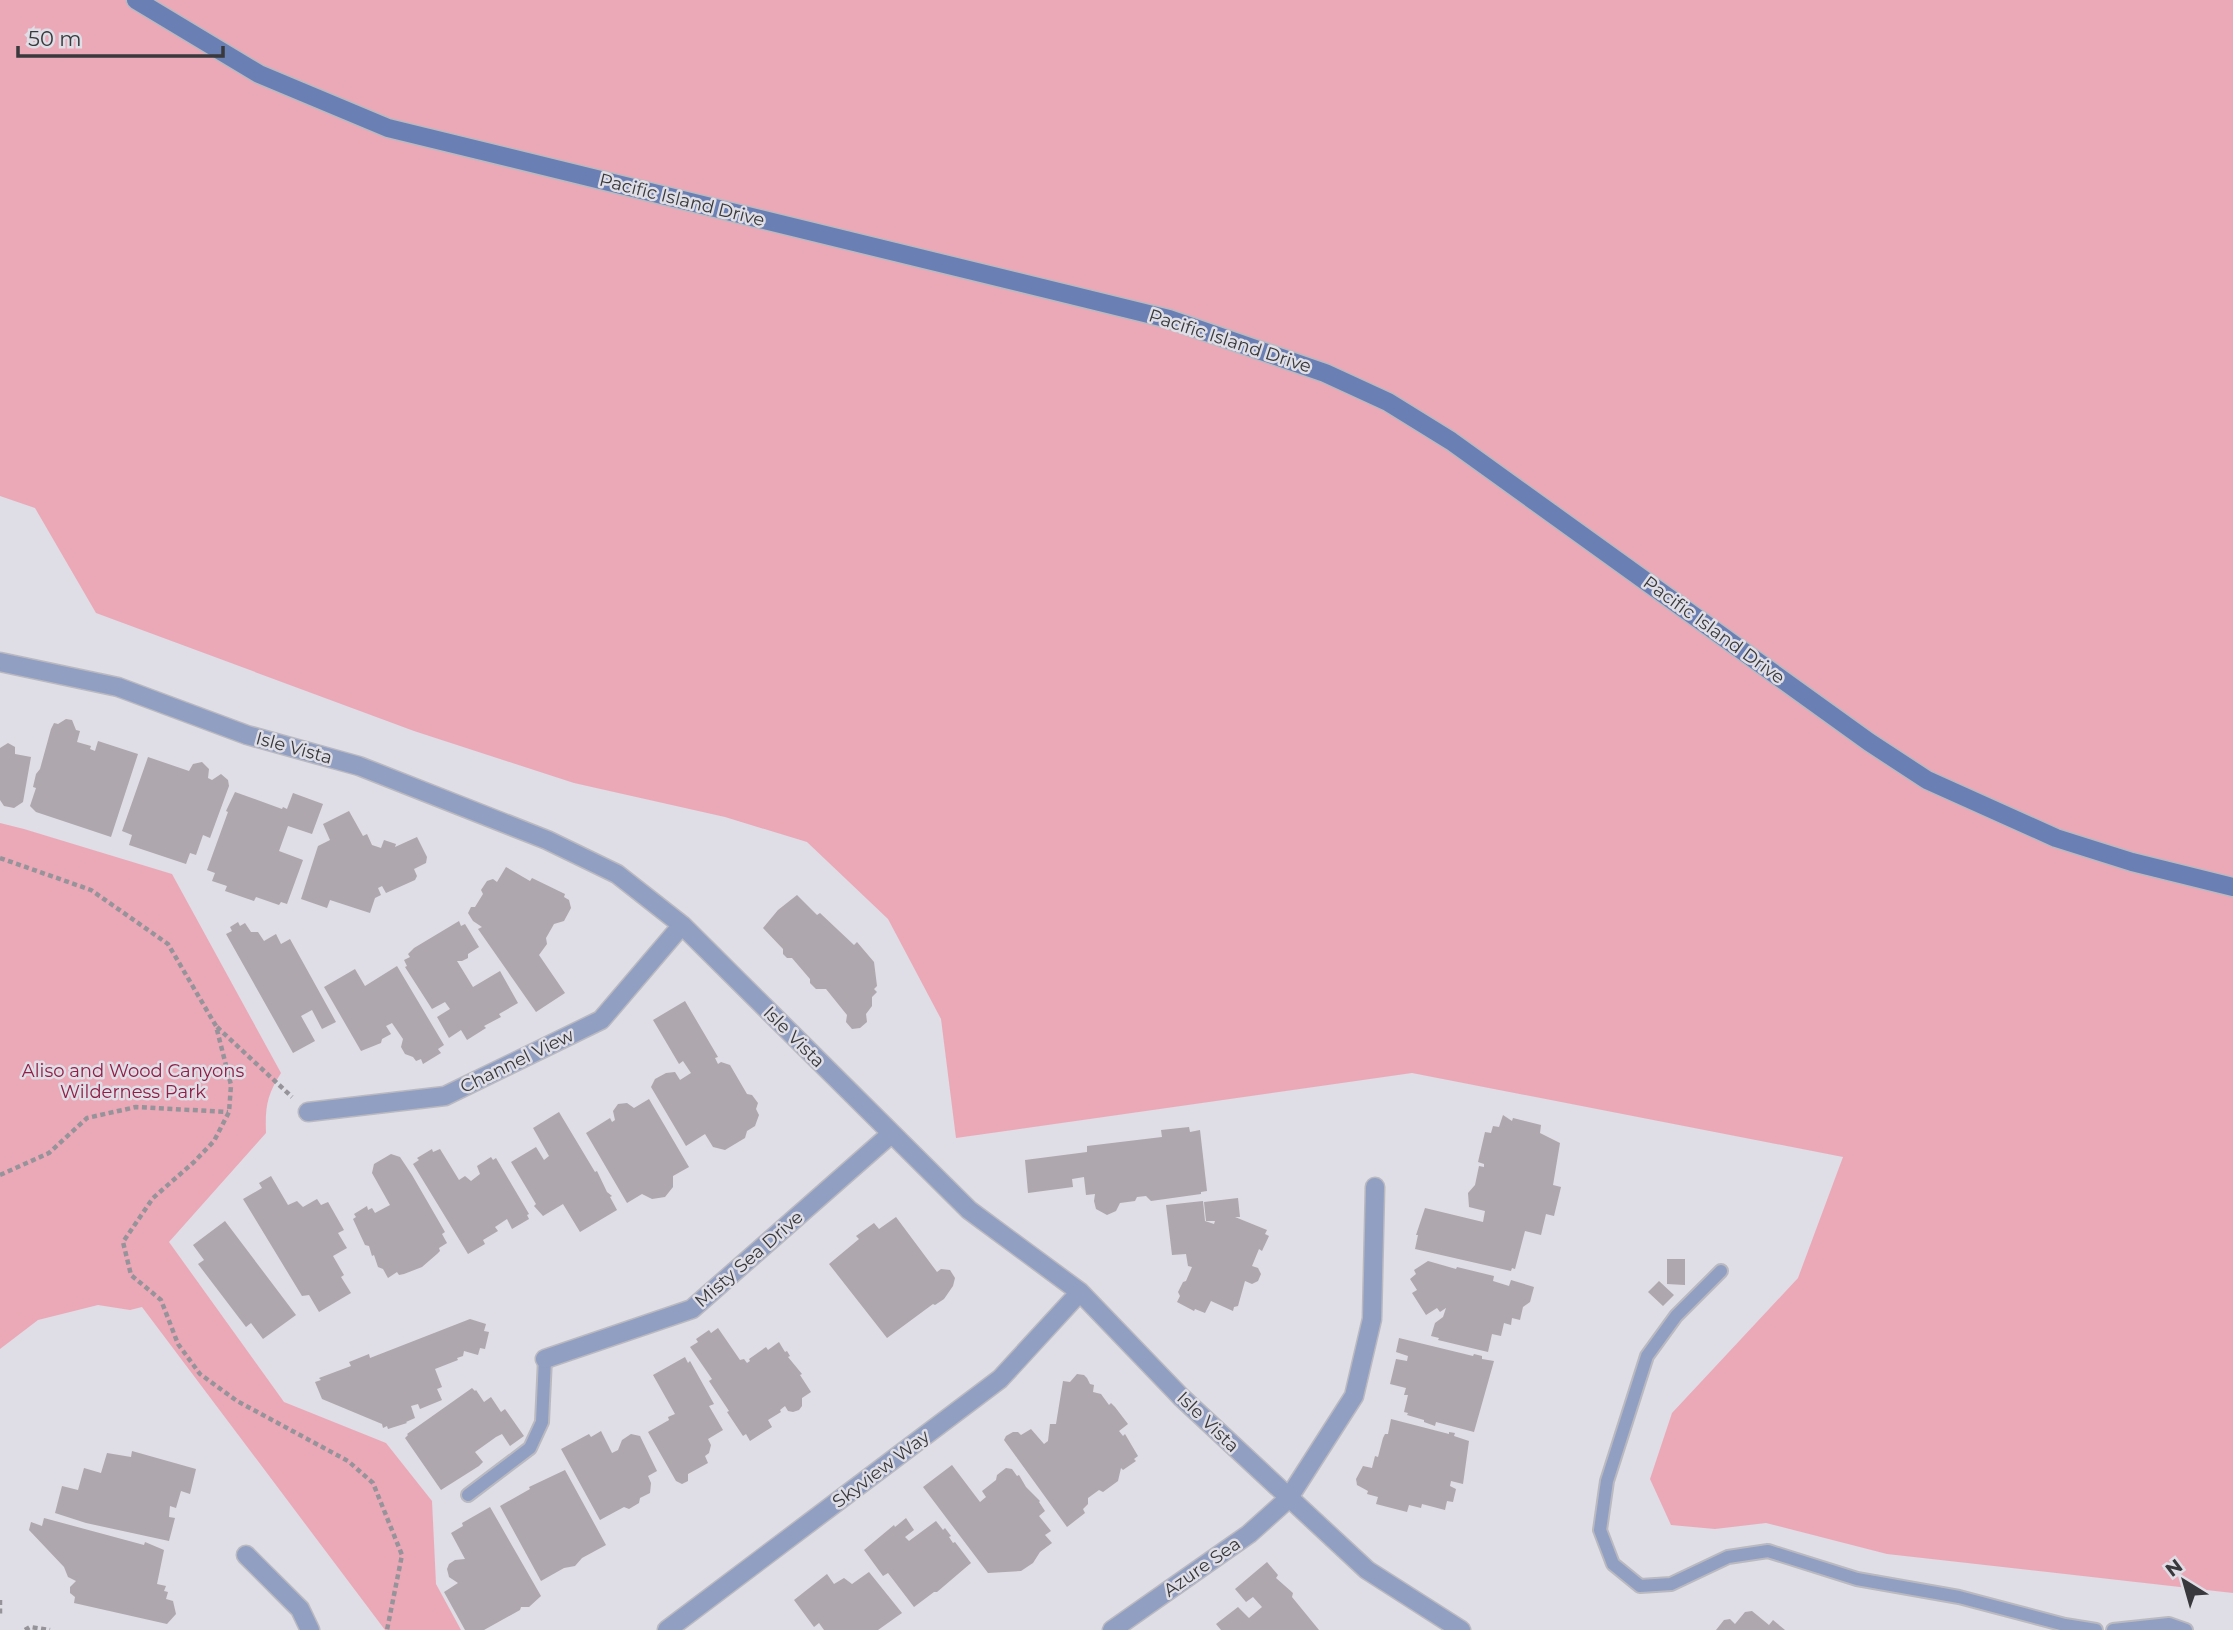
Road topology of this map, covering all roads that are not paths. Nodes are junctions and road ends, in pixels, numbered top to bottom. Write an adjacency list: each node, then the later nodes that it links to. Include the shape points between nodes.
1 (136, 0): 3 (main road, Pacific Island Drive, via 259,74 388,128 1169,319 1325,373 1388,402 1451,442 1927,780 2056,838)
2 (0, 662): 4 (street, Isle Vista, via 118,687 247,735 359,766 547,840 617,874)
3 (2233, 887)
4 (682, 925): 5 (street, Channel View, via 601,1020 445,1096); 6 (street, Isle Vista)
5 (308, 1112)
6 (891, 1134): 9 (street, Isle Vista, via 969,1210); 10 (street, Misty Sea Drive, via 692,1309)
7 (1375, 1187): 12 (street, Azure Sea, via 1372,1319 1354,1396)
8 (1721, 1271): 18 (lane, via 1676,1315 1647,1356 1607,1482 1601,1530 1613,1564 1640,1586 1671,1584 1728,1557 1768,1551 1857,1579 1959,1597)
9 (1080, 1292): 12 (street, Isle Vista); 15 (street, Skyview Way, via 1000,1379)
10 (545, 1359): 11 (lane, via 542,1422 530,1448)
11 (468, 1495)
12 (1288, 1499): 16 (street, Azure Sea, via 1249,1534); 17 (street, Isle Vista, via 1367,1570)
13 (246, 1555): 14 (street, via 300,1609)
14 (310, 1630)
15 (667, 1630)
16 (1112, 1630)
17 (1461, 1630)
18 (2096, 1630)
19 (2113, 1630): 20 (lane, via 2169,1624)
20 (2186, 1630)

